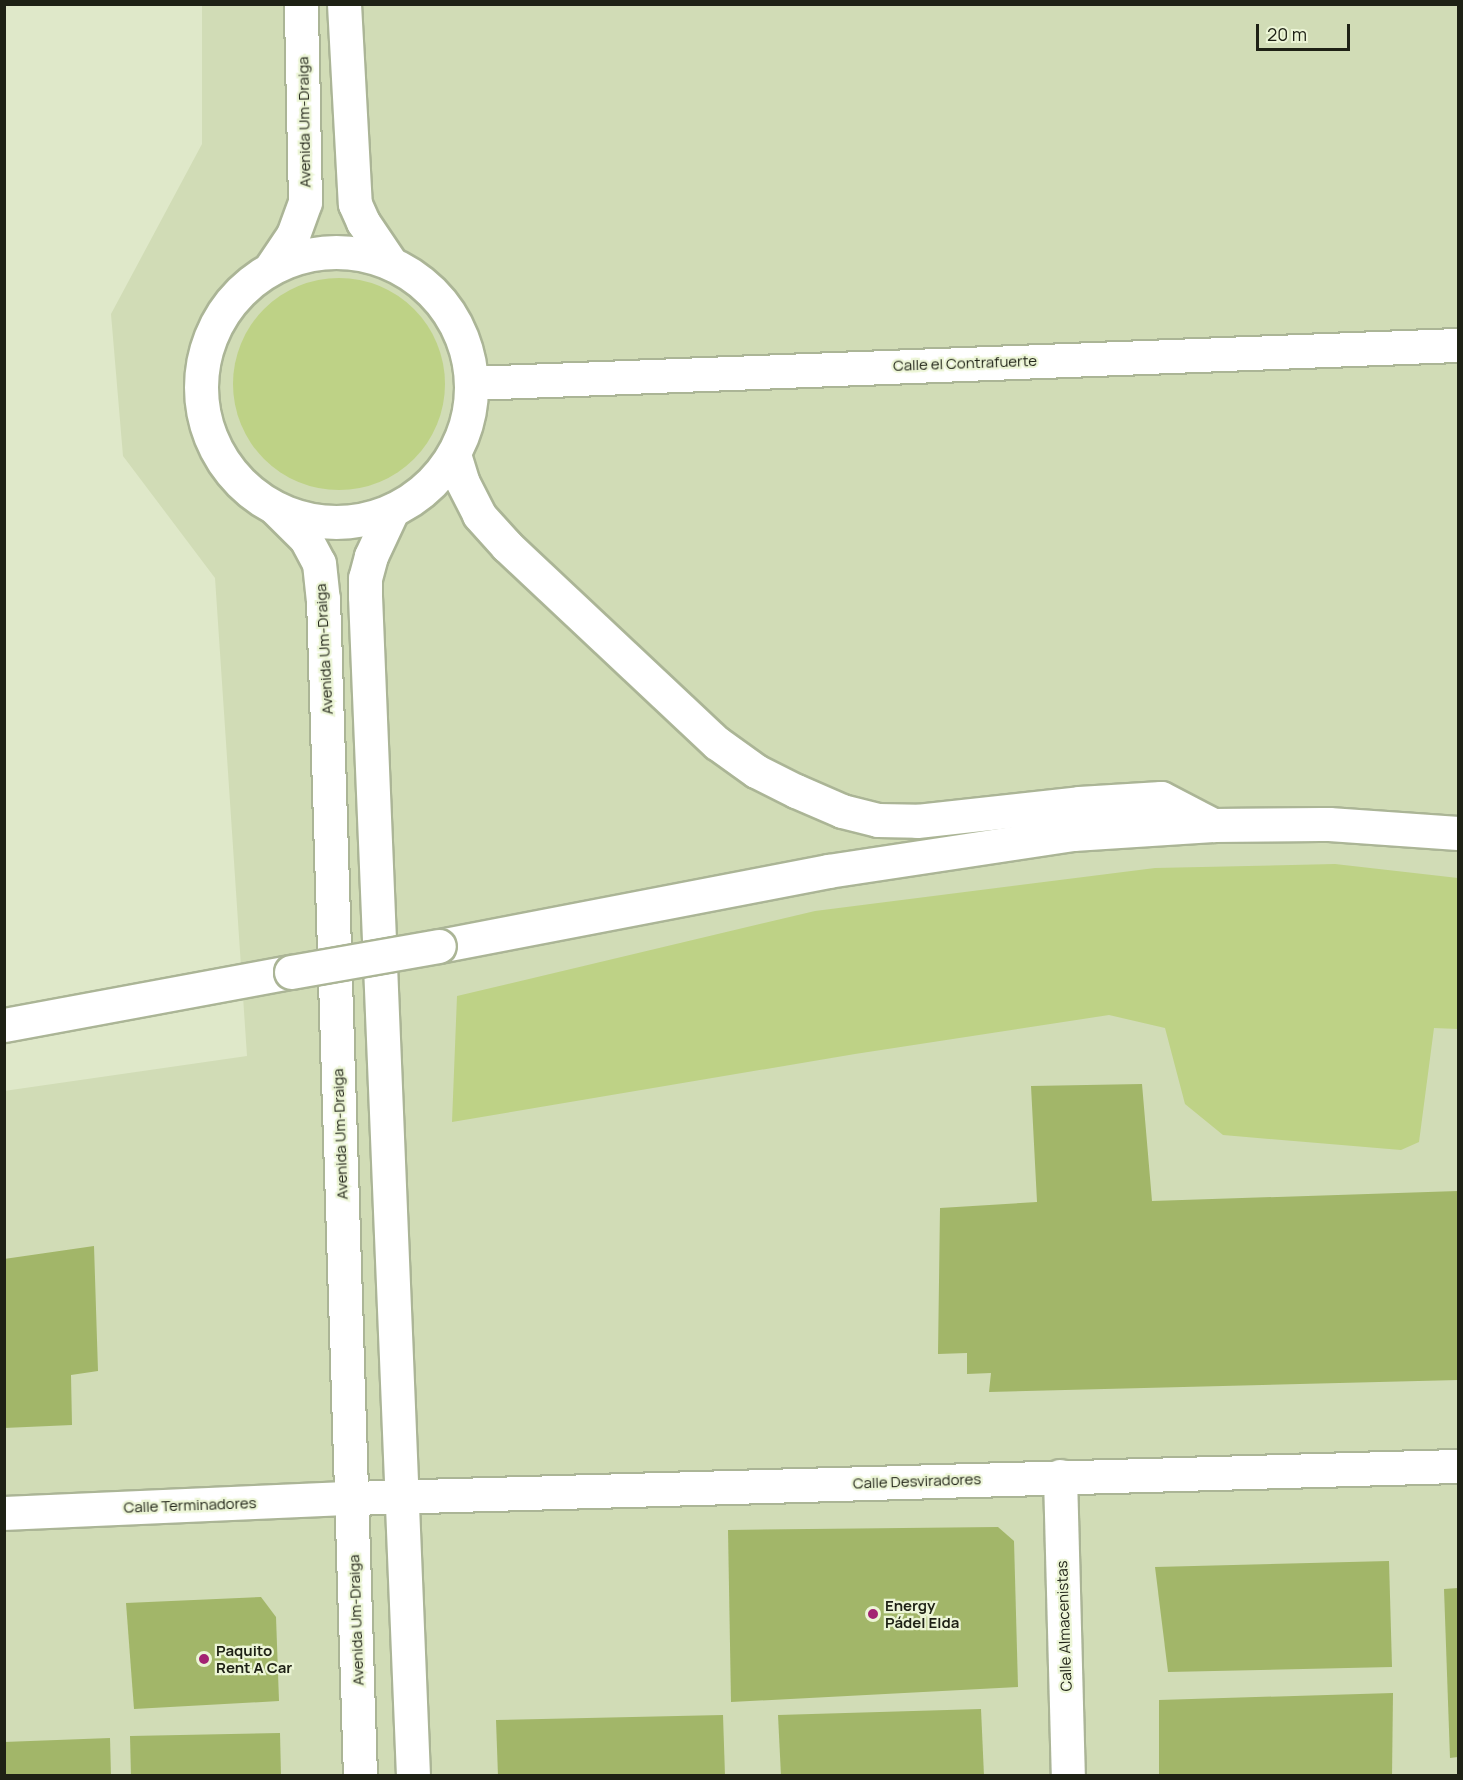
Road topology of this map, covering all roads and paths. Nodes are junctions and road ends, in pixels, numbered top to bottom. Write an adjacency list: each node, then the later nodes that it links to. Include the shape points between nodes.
1 (301, 4): 4 (street, Avenida Um-Draiga, via 305,202 293,235)
2 (344, 4): 3 (street, via 355,204)
3 (390, 262): 4 (street, via 361,253 330,251 300,255); 6 (street, via 423,282 448,311 466,345)
4 (272, 266): 8 (street, via 247,283 227,305 202,359 200,388 204,418 214,446 230,472 251,493)
5 (1458, 345): 6 (street, Calle el Contrafuerte)
6 (472, 383): 7 (street, via 470,413)
7 (454, 454): 9 (street, via 428,488); 10 (street, via 479,515 507,546 717,742 756,771 796,791 842,811 878,820 917,821 1079,802 1161,798)
8 (276, 509): 9 (street, via 329,522); 15 (street, Avenida Um-Draiga, via 306,539 319,563 323,598)
9 (392, 511): 15 (street, Avenida Um-Draiga, via 365,578)
10 (1213, 825): 11 (street, via 1329,824); 12 (street, bridge, via 1073,834 828,871)
11 (1458, 833)
12 (4, 1025)
13 (1458, 1466): 14 (street, Calle Desviradores)
14 (1060, 1476): 15 (street, Calle Desviradores); 19 (street, Calle Almacenistas)
15 (377, 1497): 16 (street, Calle Terminadores); 17 (street, Avenida Um-Draiga); 18 (street, Avenida Um-Draiga)
16 (4, 1513)
17 (360, 1776)
18 (413, 1776)
19 (1068, 1776)

